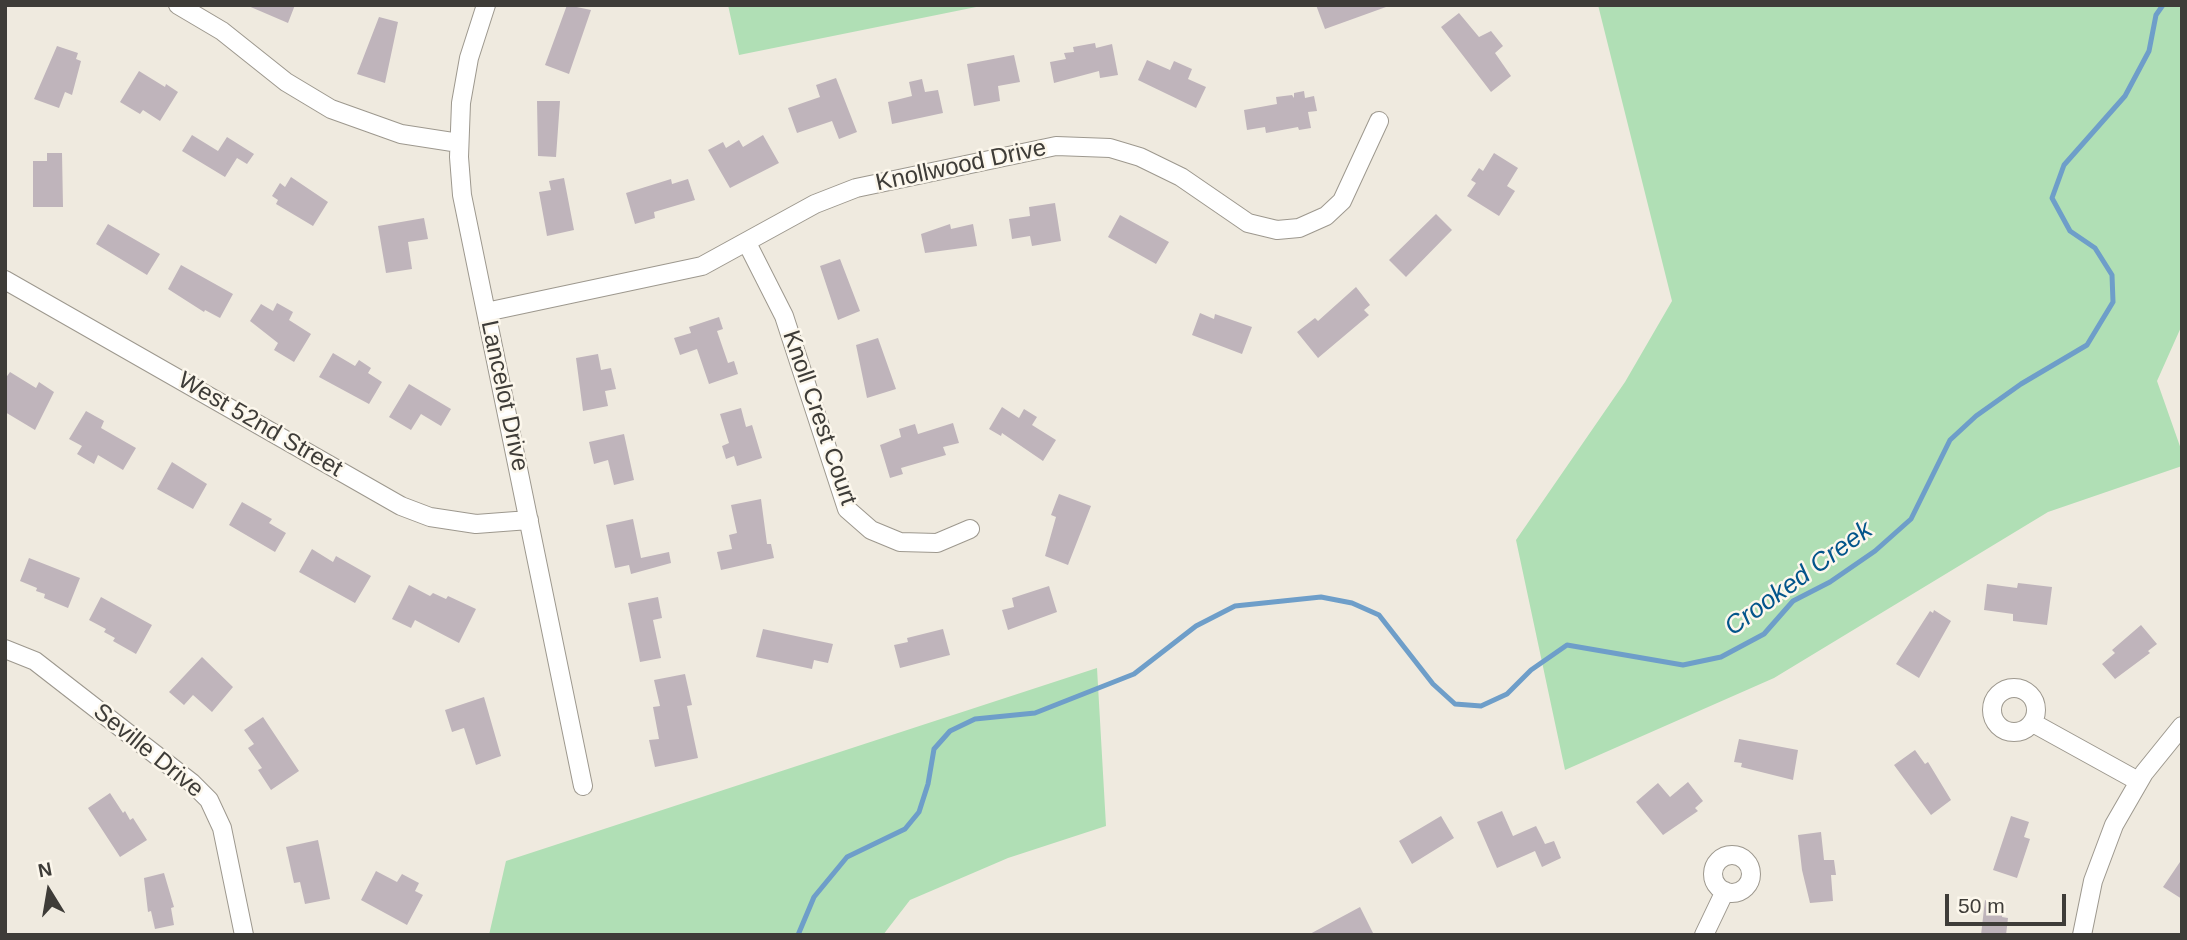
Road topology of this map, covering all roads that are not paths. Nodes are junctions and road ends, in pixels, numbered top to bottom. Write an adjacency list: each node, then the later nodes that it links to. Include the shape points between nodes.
1 (486, 5): 4 (street, Lancelot Drive, via 467,69)
2 (183, 6): 4 (street, via 235,40 286,82 331,108 401,134)
3 (1379, 121): 5 (street, Knollwood Drive, via 1342,201 1326,216 1299,229 1277,230 1248,223 1181,177 1140,157 1110,148 1056,146 856,188 815,204)
4 (459, 143): 7 (street, Lancelot Drive, via 462,195)
5 (747, 243): 7 (street, Knollwood Drive, via 716,261 683,271); 9 (street, Knoll Crest Court, via 784,316 847,509 871,530 900,542 937,543)
6 (5, 280): 8 (street, West 52nd Street, via 401,506 430,517 476,524)
7 (486, 312): 8 (street, Lancelot Drive)
8 (529, 520): 14 (street, Lancelot Drive)
9 (970, 529)
10 (5, 649): 16 (street, Seville Drive, via 35,661 209,800 222,828)
11 (2033, 723): 13 (street)
12 (2182, 726): 13 (street)
13 (2138, 781): 18 (street, via 2105,845)
14 (583, 786)
15 (1725, 891): 17 (street)
16 (244, 935)
17 (1704, 935)
18 (2082, 935)

